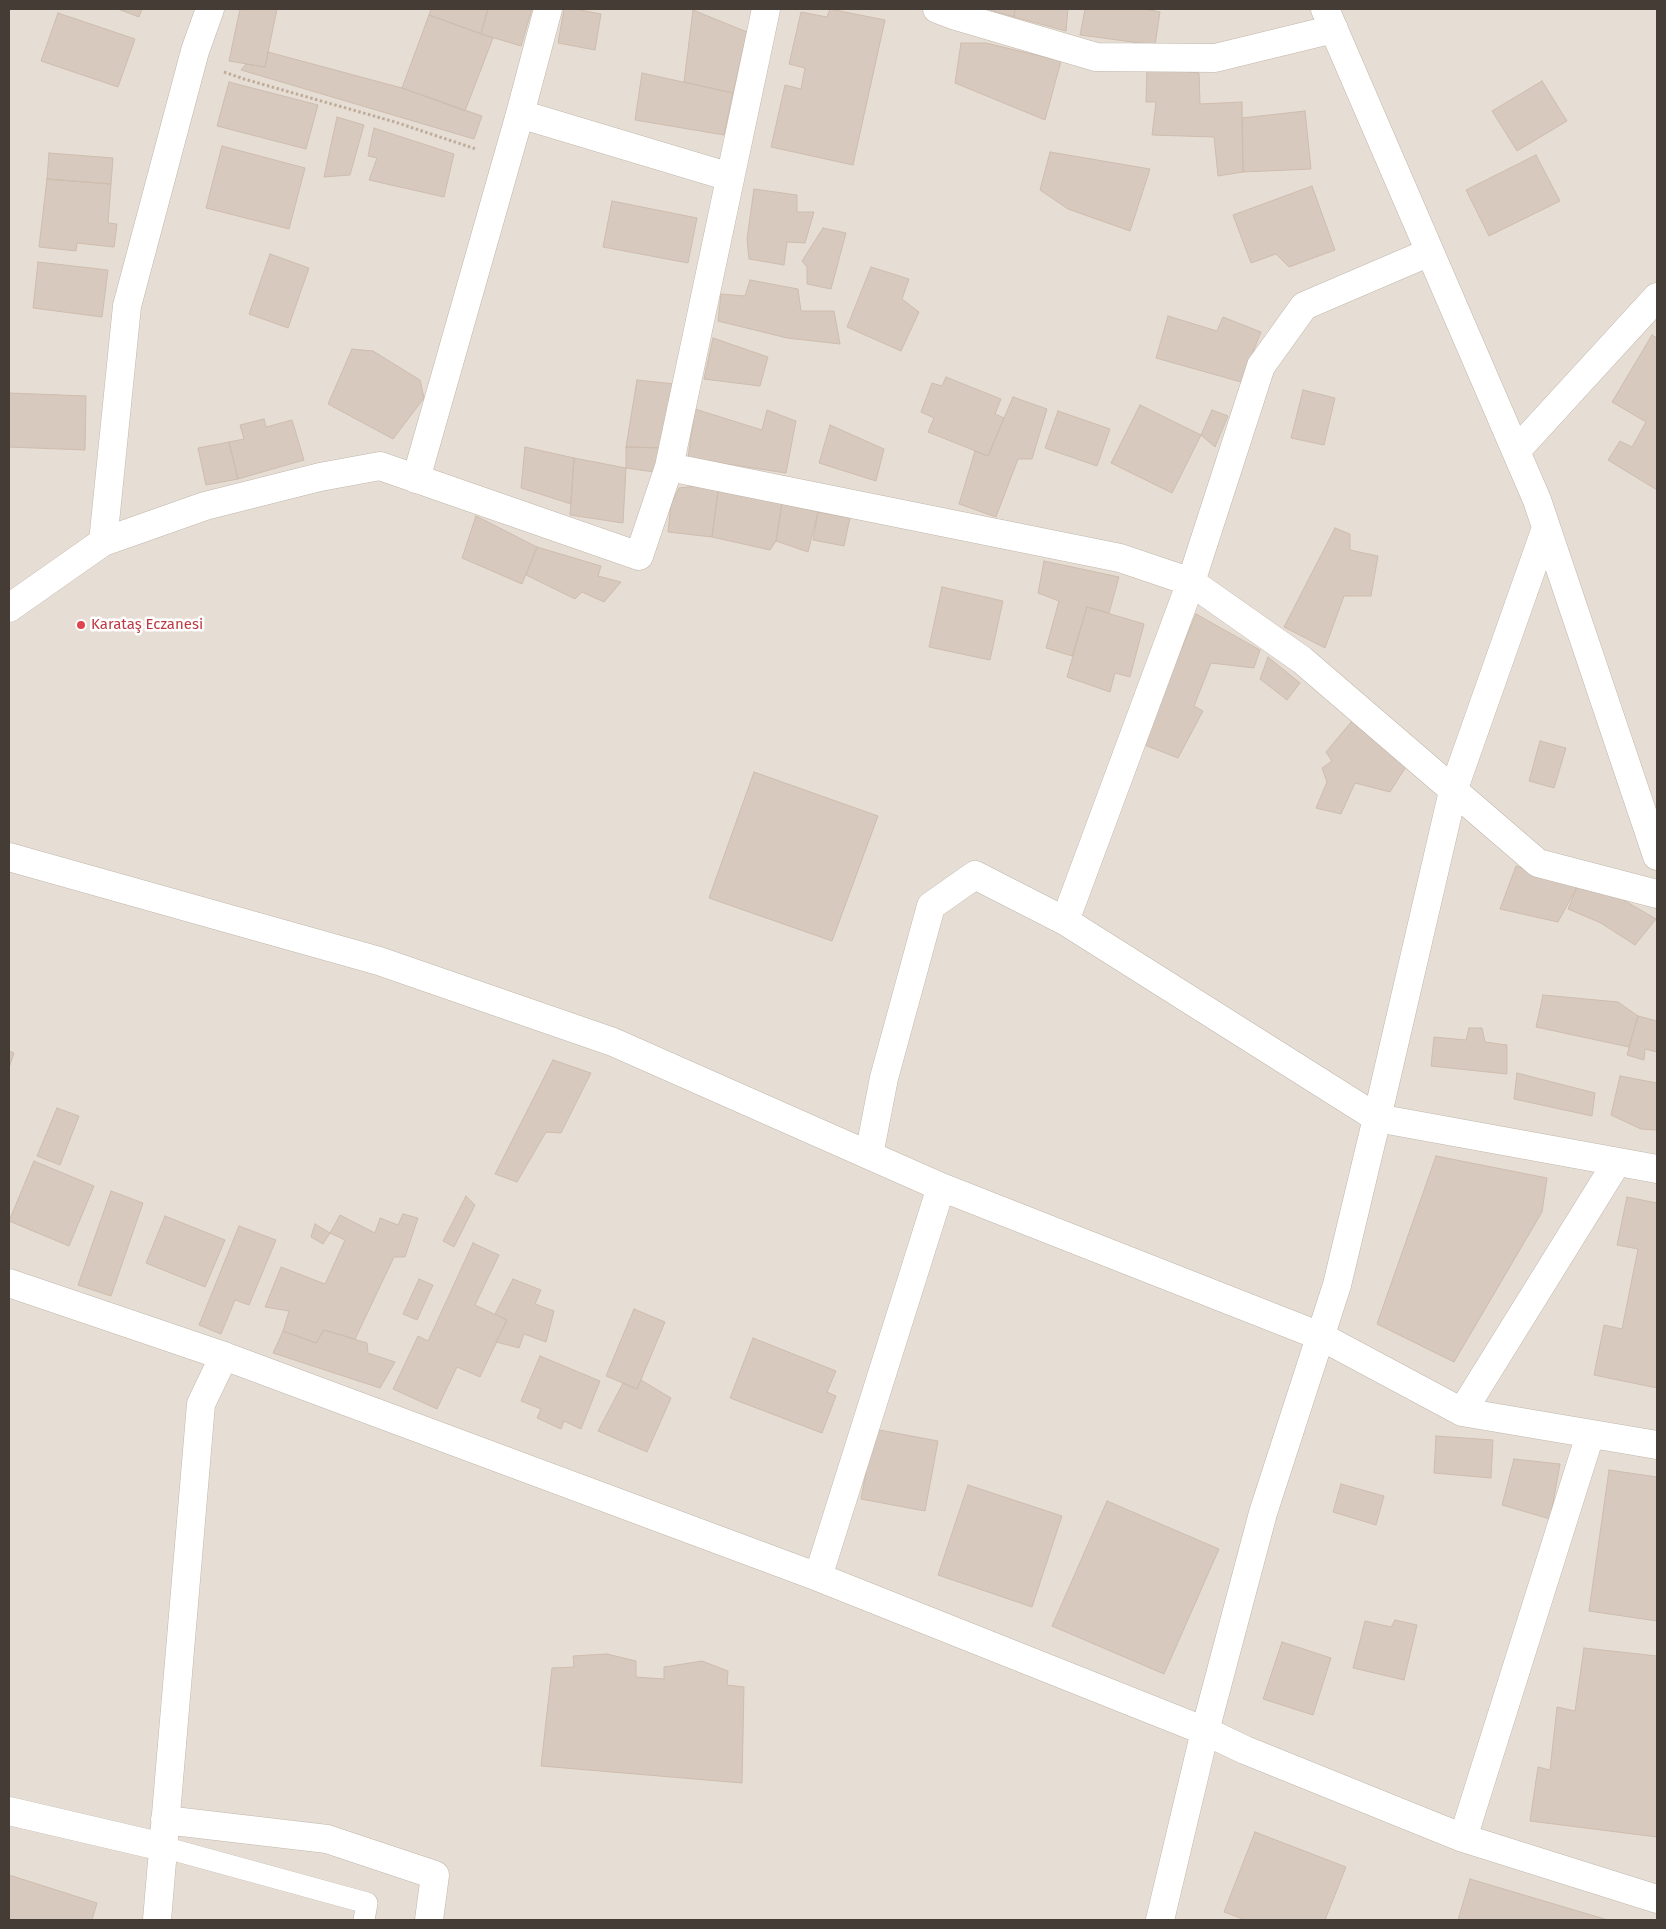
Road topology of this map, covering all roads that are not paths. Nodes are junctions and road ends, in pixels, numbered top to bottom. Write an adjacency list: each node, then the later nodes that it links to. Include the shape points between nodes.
1 (210, 9): 14 (street, via 127,306)
2 (548, 9): 6 (street)
3 (766, 9): 7 (street)
4 (937, 9): 5 (street, via 1096,57 1215,58)
5 (1329, 19): 8 (street)
6 (520, 114): 7 (street); 12 (street)
7 (730, 177): 11 (street)
8 (1430, 252): 10 (street); 15 (street, via 1304,306 1260,366)
9 (1657, 297): 10 (street)
10 (1516, 451): 13 (street)
11 (669, 467): 12 (street, via 639,556); 15 (street, via 1120,558)
12 (416, 479): 14 (street, via 380,466 320,477 205,506)
13 (1546, 528): 17 (street); 18 (street)
14 (103, 542): 16 (street)
15 (1191, 582): 17 (street, via 1302,660); 21 (street)
16 (9, 608)
17 (1454, 791): 20 (street, via 1538,863); 22 (street)
18 (1657, 856)
19 (9, 857): 23 (street, via 379,961 585,1032)
20 (1657, 894)
21 (1065, 921): 22 (street); 23 (street, via 975,875 931,906 884,1078)
22 (1378, 1118): 24 (street); 28 (street)
23 (869, 1155): 26 (street)
24 (1617, 1162): 25 (street); 30 (street)
25 (1657, 1169)
26 (941, 1187): 28 (street); 33 (street)
27 (9, 1283): 29 (street)
28 (1320, 1336): 30 (street); 34 (street, via 1263,1513)
29 (224, 1356): 33 (street); 36 (street, via 201,1404)
30 (1462, 1412): 31 (street)
31 (1590, 1435): 32 (street); 37 (street)
32 (1657, 1445)
33 (818, 1577): 34 (street)
34 (1205, 1731): 37 (street); 43 (street)
35 (9, 1811): 38 (street)
36 (165, 1820): 38 (street); 40 (street, via 327,1839 435,1875)
37 (1463, 1838): 39 (street)
38 (163, 1847): 41 (street); 42 (lane, via 366,1903)
39 (1657, 1899)
40 (433, 1919)
41 (157, 1920)
42 (364, 1920)
43 (1160, 1920)

